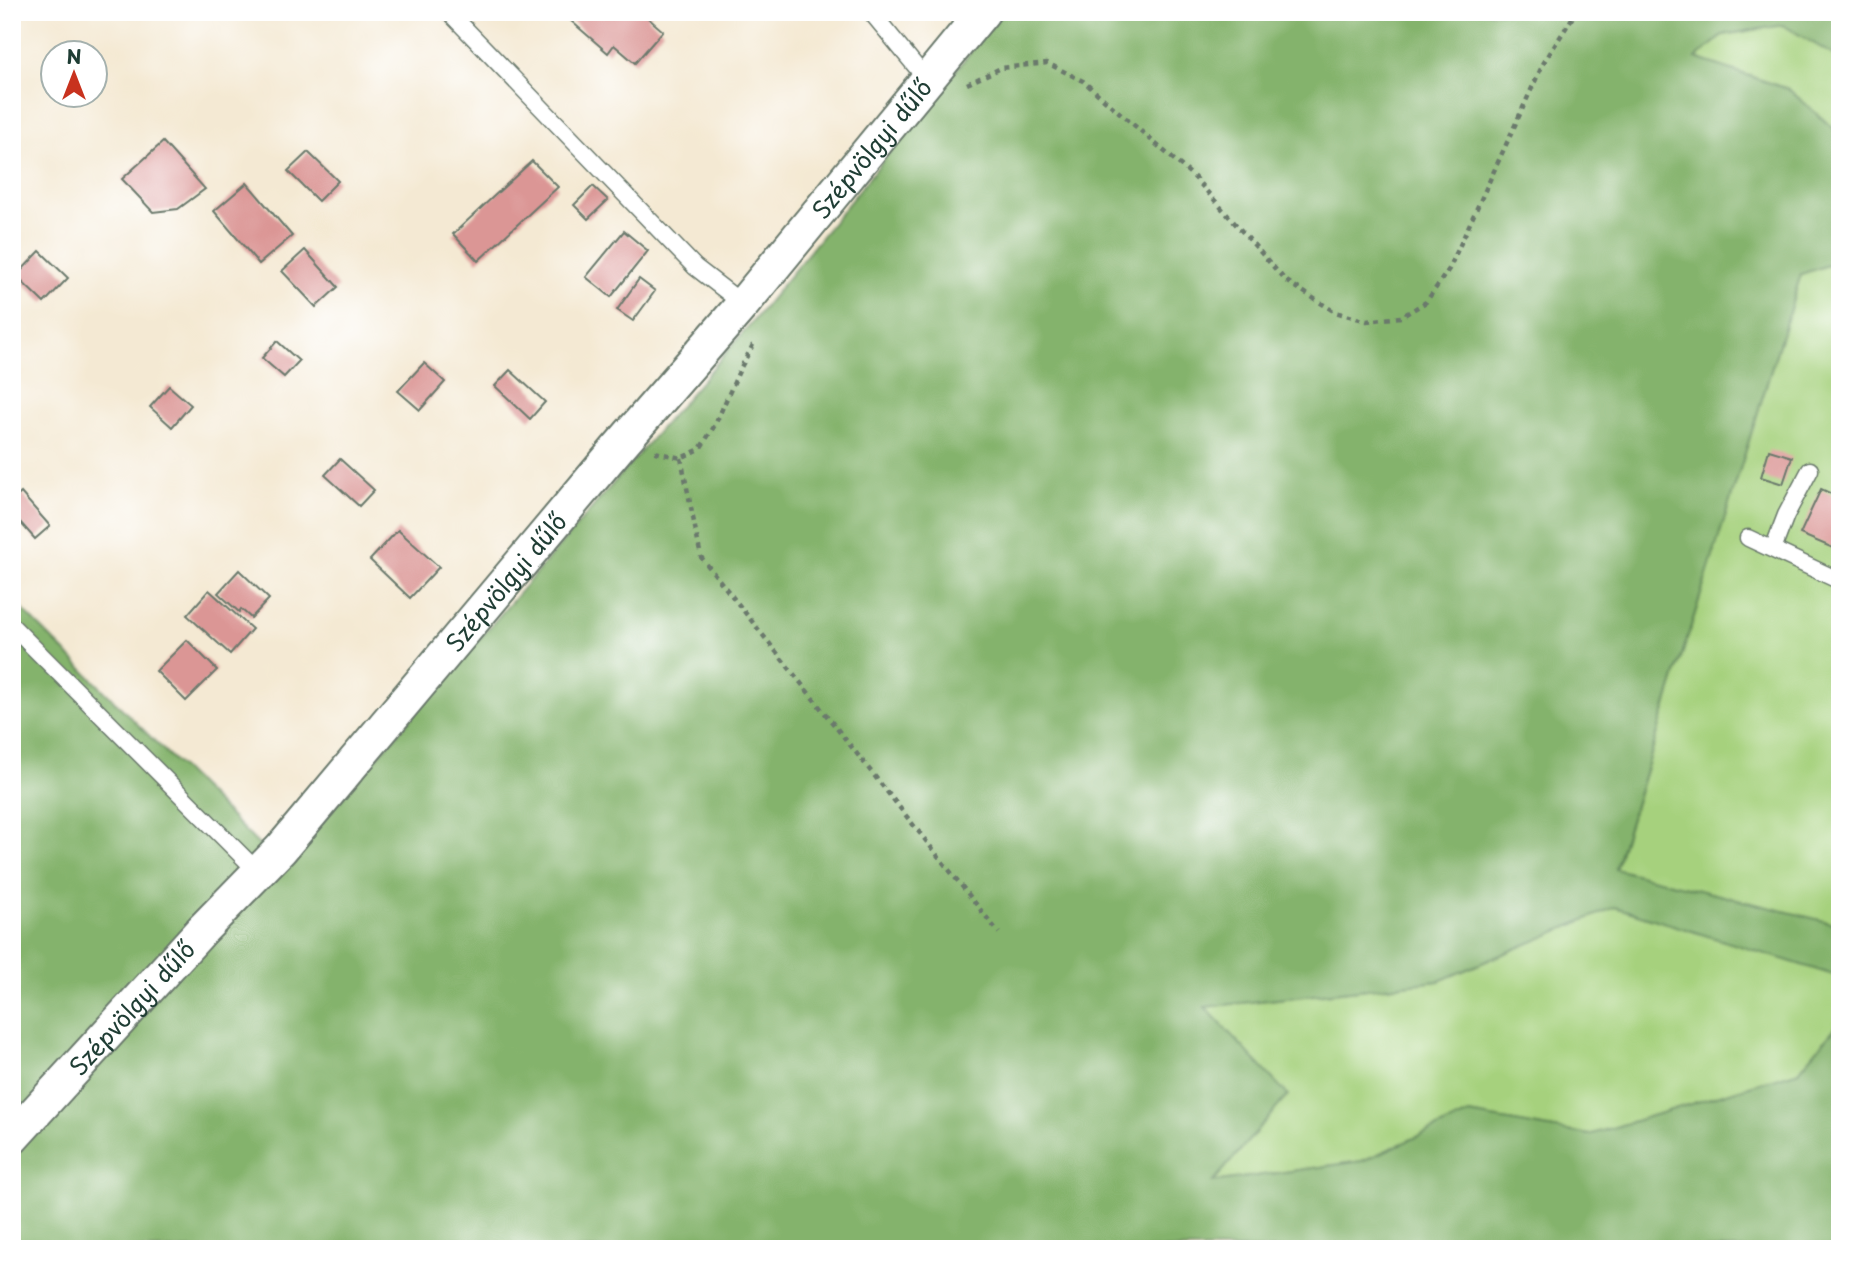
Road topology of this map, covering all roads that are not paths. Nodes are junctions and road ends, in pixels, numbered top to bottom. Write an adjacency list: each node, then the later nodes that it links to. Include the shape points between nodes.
1 (449, 12): 5 (lane, via 695,267)
2 (871, 12): 4 (lane)
3 (983, 12): 4 (street, Szépvölgyi dűlő)
4 (927, 80): 5 (street, Szépvölgyi dűlő)
5 (743, 304): 11 (street, Szépvölgyi dűlő, via 281,849)
6 (1810, 471): 8 (lane)
7 (1748, 538): 8 (lane)
8 (1773, 549): 9 (lane)
9 (1840, 581)
10 (12, 626): 11 (lane)
11 (257, 871): 12 (street, Szépvölgyi dűlő)
12 (12, 1138)

